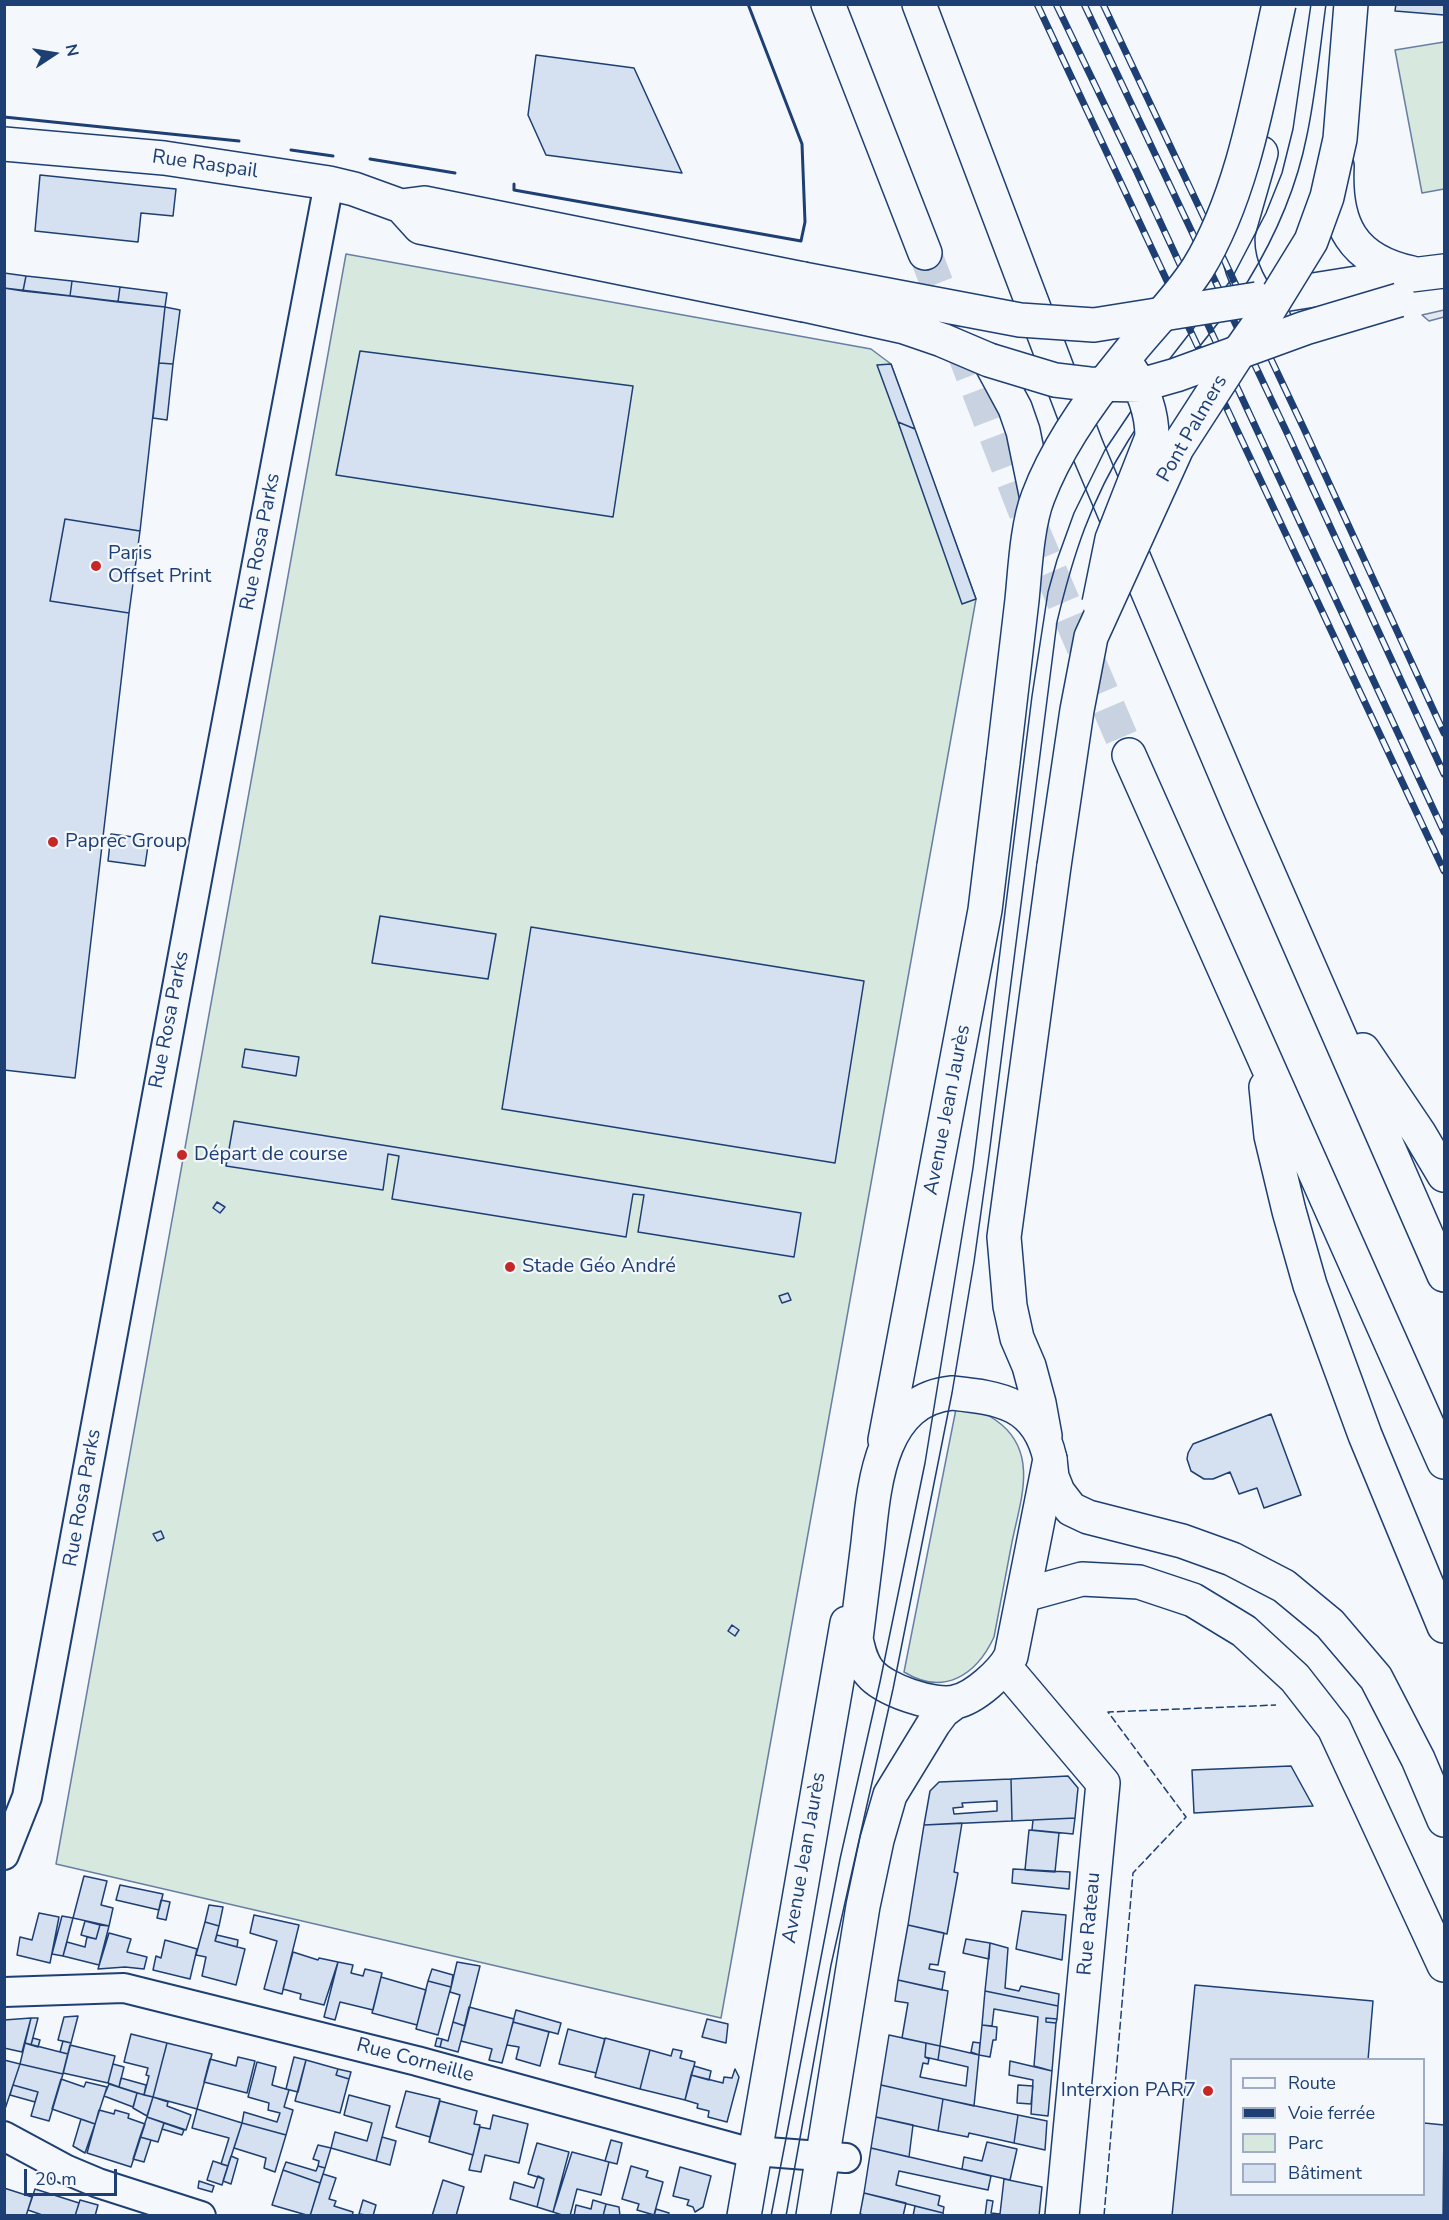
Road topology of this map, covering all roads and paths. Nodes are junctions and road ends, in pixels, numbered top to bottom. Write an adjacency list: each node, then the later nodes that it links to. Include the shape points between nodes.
1 (828, 4): 8 (main road)
2 (919, 4): 20 (main road, via 1087,448)
3 (1281, 4): 11 (main road, bridge, via 1270,117 1237,243 1240,265); 12 (main road, bridge, via 1250,134 1215,237)
4 (1351, 4): 6 (main road, Pont Palmers, bridge)
5 (4, 144): 7 (main road, Rue Raspail, via 164,158)
6 (1338, 147): 9 (main road, bridge, via 1336,191 1347,230 1366,253); 11 (main road, Pont Palmers, bridge, via 1327,197 1311,241)
7 (329, 183): 10 (main road, Rue Raspail, via 401,206 424,203); 33 (street, Rue Rosa Parks, via 27,1797)
8 (925, 253)
9 (1416, 279): 11 (main road)
10 (803, 292): 13 (main road, bridge, via 1020,320); 15 (main road, bridge)
11 (1272, 310): 12 (main road, bridge); 14 (main road, Pont Palmers, bridge)
12 (1163, 314): 13 (main road, bridge); 16 (main road, bridge)
13 (1094, 325): 16 (main road)
14 (1239, 352): 16 (main road, bridge, via 1176,375); 18 (main road, Pont Palmers, bridge, via 1177,448)
15 (989, 360): 16 (main road, bridge, via 1055,380); 17 (main road, via 1023,431)
16 (1123, 376): 17 (main road, bridge, via 1071,433); 18 (main road, bridge, via 1149,411 1152,437 1112,539)
17 (1037, 499): 25 (main road, Avenue Jean Jaurès, bridge, via 1027,552 985,910)
18 (1091, 637): 24 (main road, Pont Palmers, bridge, via 1054,866 1004,1238 1010,1306 1039,1403)
19 (1129, 755): 21 (main road)
20 (1324, 998): 22 (main road); 23 (main road)
21 (1264, 1058): 26 (main road); 29 (main road, via 1271,1136 1310,1285 1365,1435)
22 (1444, 1175)
23 (1444, 1275)
24 (1049, 1453): 25 (main road, via 1037,1427 1023,1411 990,1397 952,1393 937,1394 918,1404 892,1434); 28 (main road); 32 (main road, via 1052,1477 1071,1509 1232,1559 1284,1586 1330,1624 1376,1678)
25 (882, 1456): 27 (main road, Avenue Jean Jaurès)
26 (1444, 1461)
27 (873, 1502): 31 (main road, via 856,1639 861,1659 869,1672 893,1689 919,1699); 37 (main road, Avenue Jean Jaurès, via 823,1754)
28 (1024, 1595): 30 (main road); 34 (main road, via 1082,1579 1139,1582 1193,1600 1244,1631 1295,1678 1334,1728)
29 (1444, 1626)
30 (1005, 1667): 31 (main road, via 981,1689); 42 (main road, Rue Rateau, via 1103,1783)
31 (955, 1702): 38 (main road, via 934,1723 890,1795 877,1840 863,1906)
32 (1444, 1820)
33 (4, 1855)
34 (1444, 1965)
35 (4, 1992): 37 (street, Rue Corneille, via 124,1988 417,2061)
36 (4, 2136): 39 (street, via 98,2184)
37 (754, 2152): 38 (street, Rue Corneille); 40 (main road, Avenue Jean Jaurès)
38 (834, 2156): 41 (main road)
39 (201, 2216)
40 (744, 2216)
41 (813, 2216)
42 (1062, 2216)

